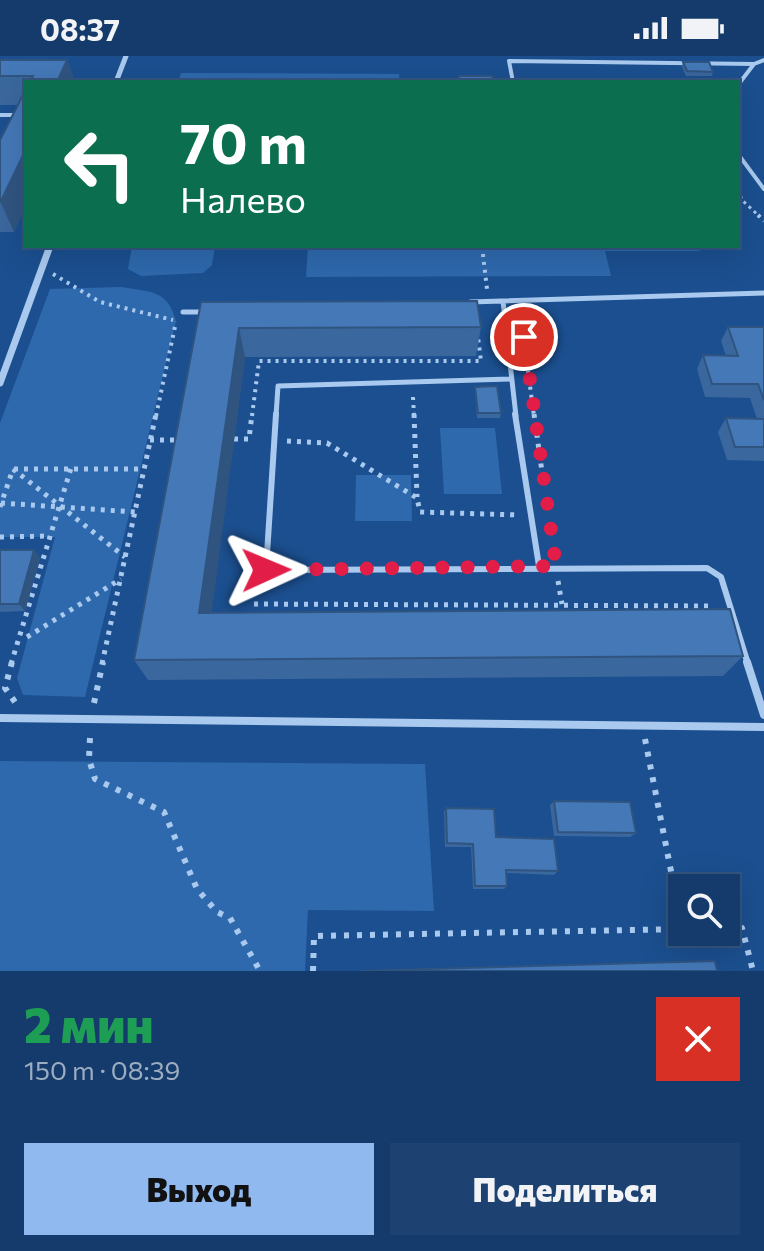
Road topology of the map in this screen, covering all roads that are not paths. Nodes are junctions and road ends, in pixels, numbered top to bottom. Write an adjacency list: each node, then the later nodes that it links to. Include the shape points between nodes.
1 (126, 56): 6 (street)
2 (521, 58): 3 (lane); 7 (lane, via 509,61)
3 (663, 58): 5 (lane)
4 (764, 60): 5 (lane)
5 (754, 64): 8 (lane)
6 (117, 80)
7 (513, 80)
8 (740, 82)
9 (0, 115): 10 (lane, via 15,115)
10 (10, 125)
11 (740, 157): 12 (lane)
12 (764, 189)
13 (49, 248): 20 (street)
14 (764, 293): 15 (lane)
15 (503, 301): 16 (lane); 19 (lane)
16 (458, 303)
17 (214, 311): 18 (lane)
18 (183, 312)
19 (510, 379): 21 (lane); 21 (lane, via 278,386 266,570)
20 (0, 383)
21 (539, 566): 22 (lane, via 707,568 721,577)
22 (764, 715)
23 (0, 718): 24 (lane)
24 (764, 727)

